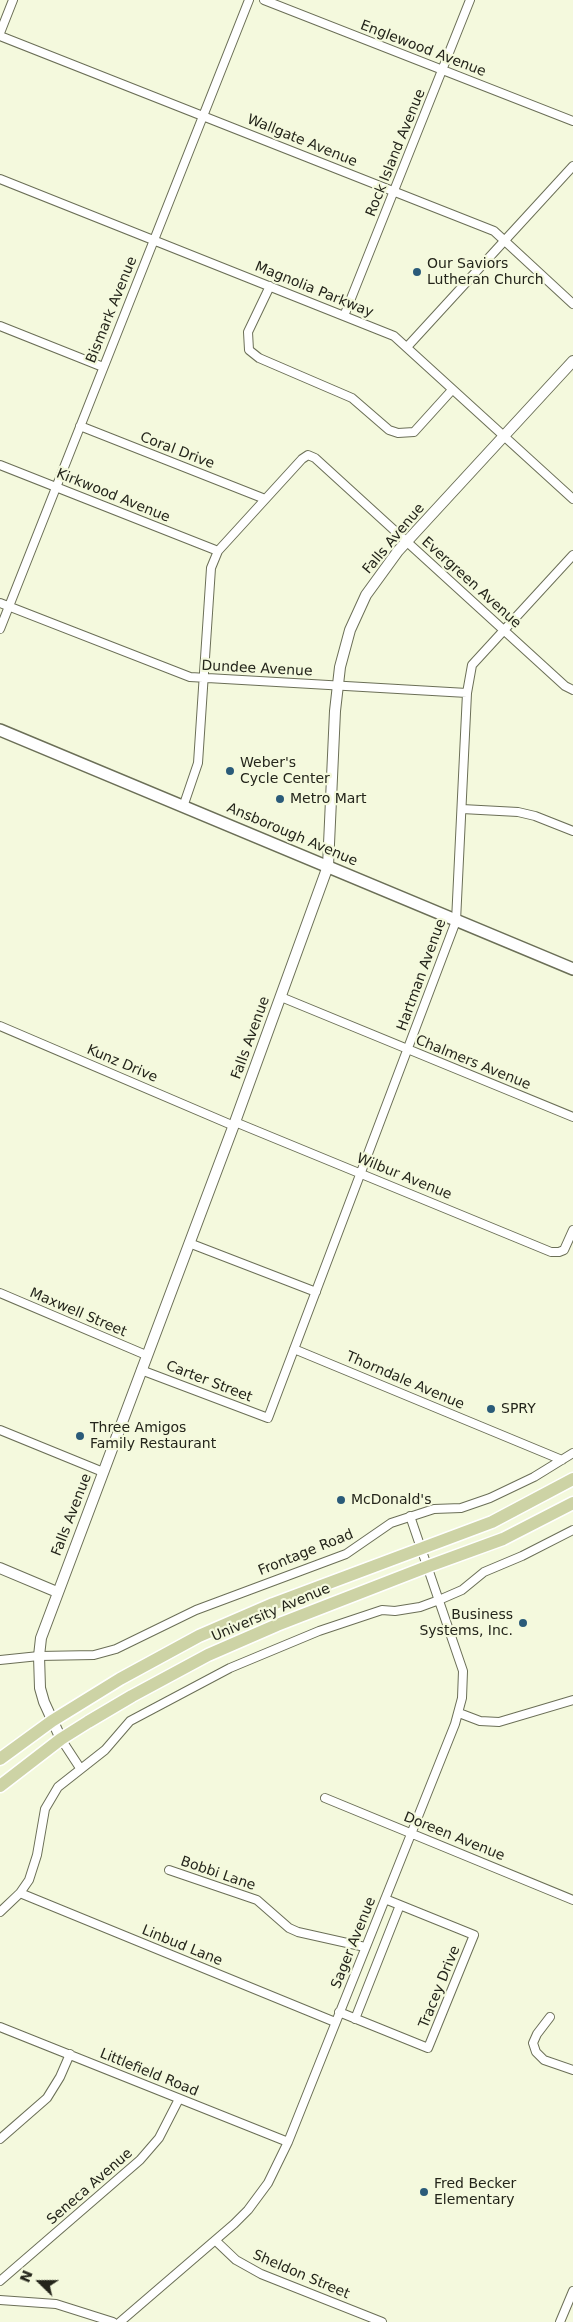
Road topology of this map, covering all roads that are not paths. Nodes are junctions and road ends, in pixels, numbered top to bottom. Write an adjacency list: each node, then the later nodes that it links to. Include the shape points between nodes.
1 (13, 0): 5 (street)
2 (249, 0): 7 (street, Bismark Avenue)
3 (264, 0): 6 (street, Englewood Avenue)
4 (470, 0): 6 (street, Rock Island Avenue)
5 (0, 34): 7 (street, Wallgate Avenue)
6 (442, 70): 8 (street, Englewood Avenue); 11 (street, Rock Island Avenue)
7 (203, 116): 11 (street, Wallgate Avenue); 12 (street, Bismark Avenue)
8 (573, 121)
9 (573, 166): 13 (street)
10 (0, 180): 12 (street, Magnolia Parkway)
11 (394, 191): 13 (street, Wallgate Avenue, via 494,231); 16 (street, Rock Island Avenue)
12 (153, 240): 14 (street, Magnolia Parkway); 20 (street, Bismark Avenue)
13 (505, 241): 15 (street, Wallgate Avenue); 18 (street)
14 (270, 286): 16 (street, Magnolia Parkway); 21 (street, via 248,332 249,350 259,358 352,398 389,430 398,433 414,432)
15 (573, 304)
16 (344, 316): 18 (street, Magnolia Parkway, via 394,336)
17 (0, 326): 20 (street)
18 (407, 347): 21 (street, Magnolia Parkway)
19 (573, 361): 23 (street, Falls Avenue)
20 (103, 367): 22 (street, Bismark Avenue)
21 (452, 390): 23 (street, Magnolia Parkway)
22 (80, 426): 25 (street, Bismark Avenue); 26 (street, Coral Drive)
23 (504, 436): 27 (street, Magnolia Parkway); 28 (street, Falls Avenue)
24 (0, 464): 25 (street, Kirkwood Avenue)
25 (56, 487): 29 (street, Kirkwood Avenue); 32 (street, Bismark Avenue)
26 (265, 499): 28 (street, Evergreen Avenue, via 308,455); 29 (street)
27 (573, 499)
28 (407, 542): 34 (street, Evergreen Avenue); 36 (street, Falls Avenue, via 376,580 358,612 344,649)
29 (218, 551): 35 (street, via 208,585)
30 (573, 555): 34 (street, Hartman Avenue)
31 (0, 603): 32 (street, Dundee Avenue)
32 (9, 606): 33 (street, Bismark Avenue); 35 (street, Dundee Avenue, via 190,677)
33 (0, 629)
34 (504, 630): 37 (street, Evergreen Avenue); 38 (street, Hartman Avenue, via 472,665)
35 (205, 679): 36 (street, Dundee Avenue); 40 (street, via 198,763)
36 (337, 686): 38 (street, Dundee Avenue); 43 (street, Falls Avenue)
37 (573, 690)
38 (467, 693): 41 (street, Hartman Avenue)
39 (0, 730): 40 (main road, Ansborough Avenue)
40 (184, 807): 43 (main road, Ansborough Avenue)
41 (462, 809): 42 (street, via 518,812); 44 (street, Hartman Avenue)
42 (573, 831)
43 (328, 866): 44 (main road, Ansborough Avenue); 46 (street, Falls Avenue)
44 (456, 921): 45 (main road, Ansborough Avenue); 48 (street, Hartman Avenue)
45 (573, 969)
46 (281, 997): 48 (street, Chalmers Avenue); 50 (street, Falls Avenue)
47 (0, 1026): 50 (street, Kunz Drive)
48 (408, 1049): 49 (street, Chalmers Avenue); 51 (street, Hartman Avenue)
49 (573, 1117)
50 (234, 1124): 51 (street, Wilbur Avenue); 53 (street, Falls Avenue)
51 (361, 1173): 52 (street, Wilbur Avenue, via 551,1252 564,1250); 54 (street, Hartman Avenue)
52 (573, 1230)
53 (189, 1244): 54 (street); 57 (street, Falls Avenue)
54 (316, 1292): 56 (street, Hartman Avenue)
55 (0, 1293): 57 (street, Maxwell Street)
56 (294, 1349): 59 (street, Hartman Avenue); 62 (street, Thorndale Avenue)
57 (146, 1355): 58 (street, Falls Avenue)
58 (141, 1370): 59 (street, Carter Street); 63 (street, Falls Avenue)
59 (268, 1418)
60 (0, 1430): 63 (street)
61 (573, 1453): 62 (street, Frontage Road)
62 (562, 1460): 66 (street, Frontage Road, via 511,1489 474,1504)
63 (103, 1472): 71 (street, Falls Avenue)
64 (573, 1478): 68 (main road, University Avenue, via 492,1522)
65 (573, 1503): 69 (main road, University Avenue, via 503,1539)
66 (410, 1516): 68 (street, Sager Avenue); 73 (street, Frontage Road, via 380,1529 346,1554 196,1610 116,1649 94,1655)
67 (573, 1530): 72 (street, via 484,1572 462,1590)
68 (422, 1549): 69 (street, Sager Avenue); 77 (main road, University Avenue, via 273,1604 199,1636 120,1678)
69 (429, 1566): 72 (street, Sager Avenue); 78 (main road, University Avenue, via 208,1655)
70 (0, 1568): 71 (street)
71 (57, 1592): 73 (street, Falls Avenue, via 41,1638)
72 (440, 1600): 76 (street, Sager Avenue, via 463,1671); 80 (street, via 420,1607 366,1614 230,1668 130,1721 105,1750)
73 (39, 1656): 74 (street, Frontage Road); 77 (street, Falls Avenue, via 40,1688)
74 (0, 1660)
75 (573, 1700): 76 (street, via 499,1722 480,1721)
76 (459, 1713): 83 (street, Sager Avenue)
77 (52, 1721): 78 (street, Falls Avenue); 79 (main road, University Avenue)
78 (61, 1739): 80 (street, Falls Avenue); 81 (main road, University Avenue)
79 (0, 1759)
80 (80, 1768): 85 (street, via 58,1787 45,1809 34,1867)
81 (0, 1786)
82 (325, 1798): 83 (street, Doreen Avenue)
83 (412, 1833): 86 (street, Sager Avenue); 87 (street, Doreen Avenue)
84 (169, 1870): 90 (street, Bobbi Lane, via 257,1900 298,1932)
85 (20, 1893): 89 (street); 94 (street, Linbud Lane)
86 (385, 1899): 88 (street); 90 (street, Sager Avenue)
87 (573, 1900)
88 (400, 1906): 93 (street); 93 (street, Tracey Drive, via 474,1935 428,2048)
89 (0, 1912)
90 (365, 1947): 91 (street, Sager Avenue)
91 (339, 2012): 93 (street); 94 (street, Sager Avenue)
92 (550, 2017): 97 (street, via 533,2044 536,2052 544,2060)
93 (355, 2019)
94 (335, 2022): 100 (street, Sager Avenue)
95 (0, 2027): 96 (street, Littlefield Road)
96 (70, 2054): 98 (street, Littlefield Road); 99 (street, via 47,2098)
97 (573, 2070)
98 (179, 2099): 100 (street, Littlefield Road); 102 (street, Seneca Avenue, via 159,2138 140,2160)
99 (0, 2139)
100 (288, 2142): 101 (street, Sager Avenue, via 259,2196)
101 (216, 2240): 106 (street, Sager Avenue); 107 (street, Sheldon Street, via 236,2260 261,2274)
102 (0, 2281)
103 (573, 2291): 108 (street)
104 (0, 2300): 105 (street, via 56,2304)
105 (113, 2322)
106 (120, 2322)
107 (382, 2322)
108 (560, 2322)

